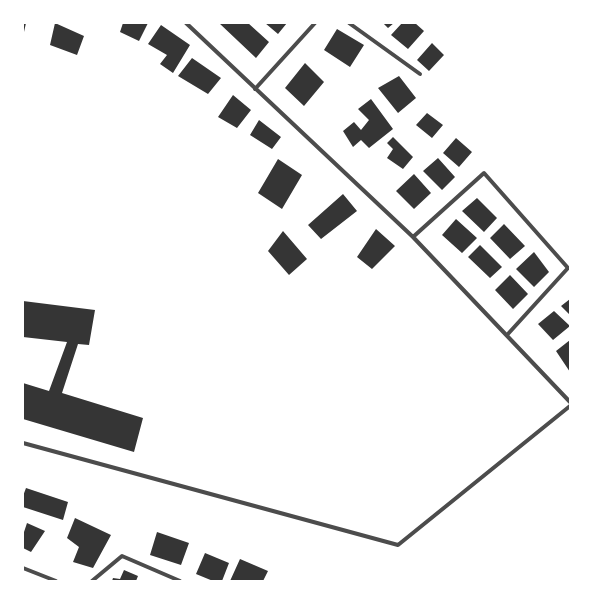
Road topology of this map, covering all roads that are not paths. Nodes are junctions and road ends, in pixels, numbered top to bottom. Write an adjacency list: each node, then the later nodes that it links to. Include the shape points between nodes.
1 (186, 23): 5 (street)
2 (315, 23): 5 (street)
3 (349, 23): 4 (street)
4 (420, 74)
5 (255, 89): 6 (street)
6 (413, 237): 7 (street); 7 (street, via 484,173 568,268)
7 (507, 335): 8 (street)
8 (570, 402)
9 (570, 406): 10 (street, via 398,545)
10 (23, 443)
11 (23, 568): 12 (street)
12 (56, 581)
13 (92, 581): 14 (street, via 122,556)
14 (180, 581)

